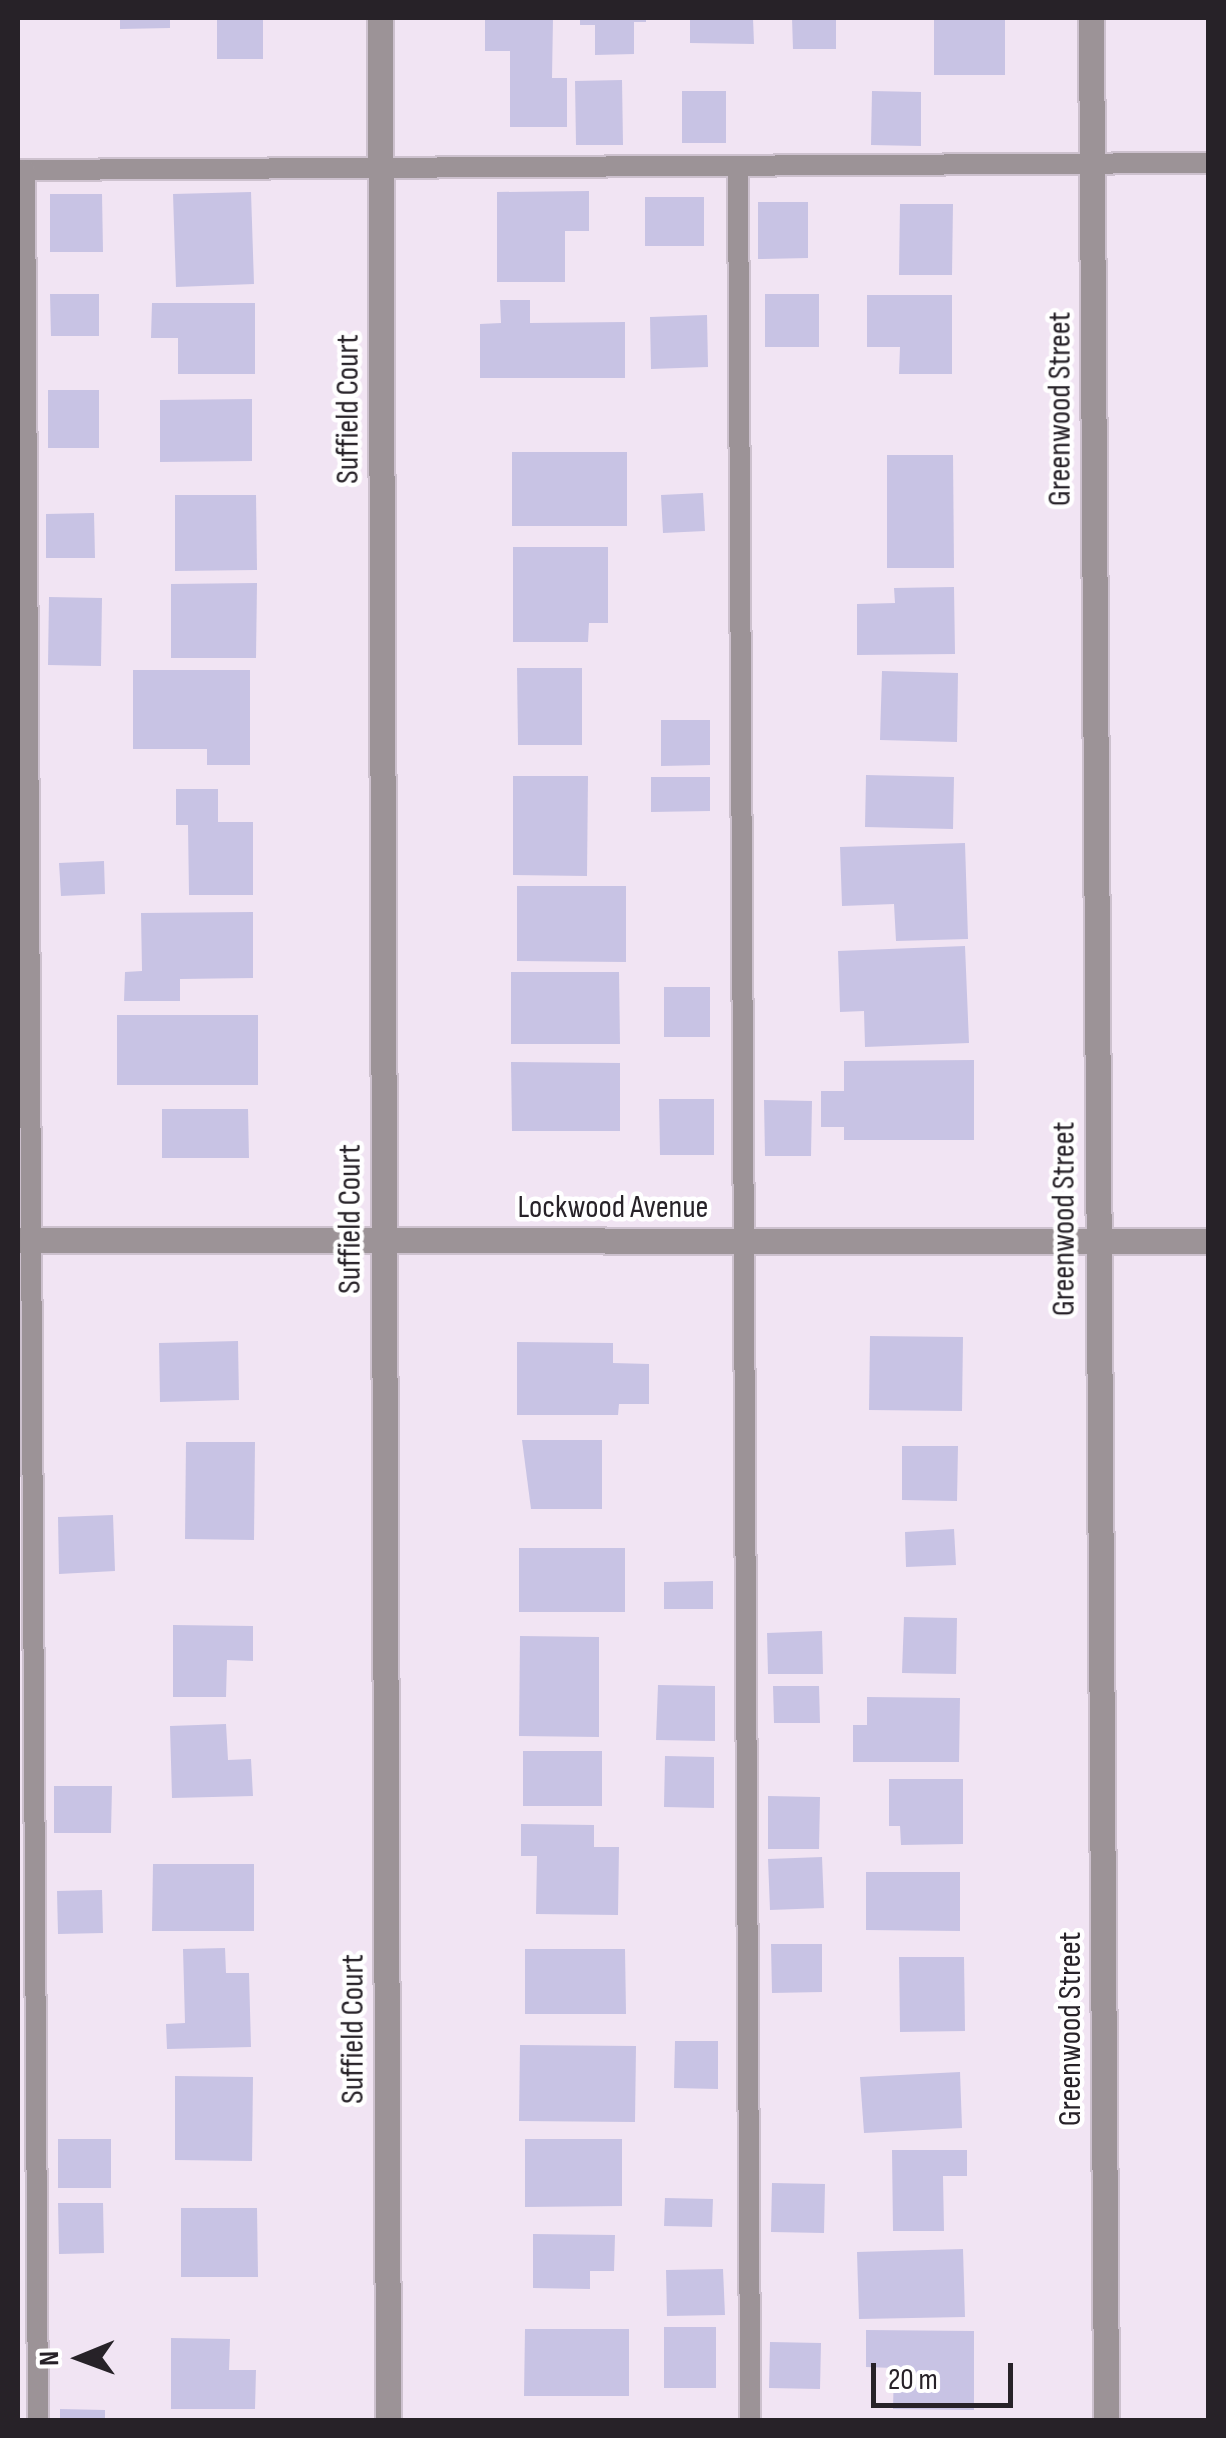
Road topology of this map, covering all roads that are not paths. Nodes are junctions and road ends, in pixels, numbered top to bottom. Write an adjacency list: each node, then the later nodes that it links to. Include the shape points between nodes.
1 (380, 18): 7 (street, Suffield Court)
2 (1091, 18): 4 (street, Greenwood Street)
3 (1208, 163): 4 (lane)
4 (1092, 164): 5 (lane); 11 (street, Greenwood Street)
5 (738, 167): 7 (lane); 10 (lane)
6 (21, 170): 7 (lane); 8 (lane)
7 (380, 171): 9 (street, Suffield Court)
8 (24, 1240): 9 (street, Lockwood Avenue); 13 (lane)
9 (383, 1240): 10 (street, Lockwood Avenue); 14 (street, Suffield Court)
10 (744, 1241): 11 (street, Lockwood Avenue); 15 (lane)
11 (1098, 1241): 12 (street, Lockwood Avenue); 16 (street, Greenwood Street)
12 (1208, 1241)
13 (38, 2420)
14 (388, 2420)
15 (750, 2420)
16 (1106, 2420)

